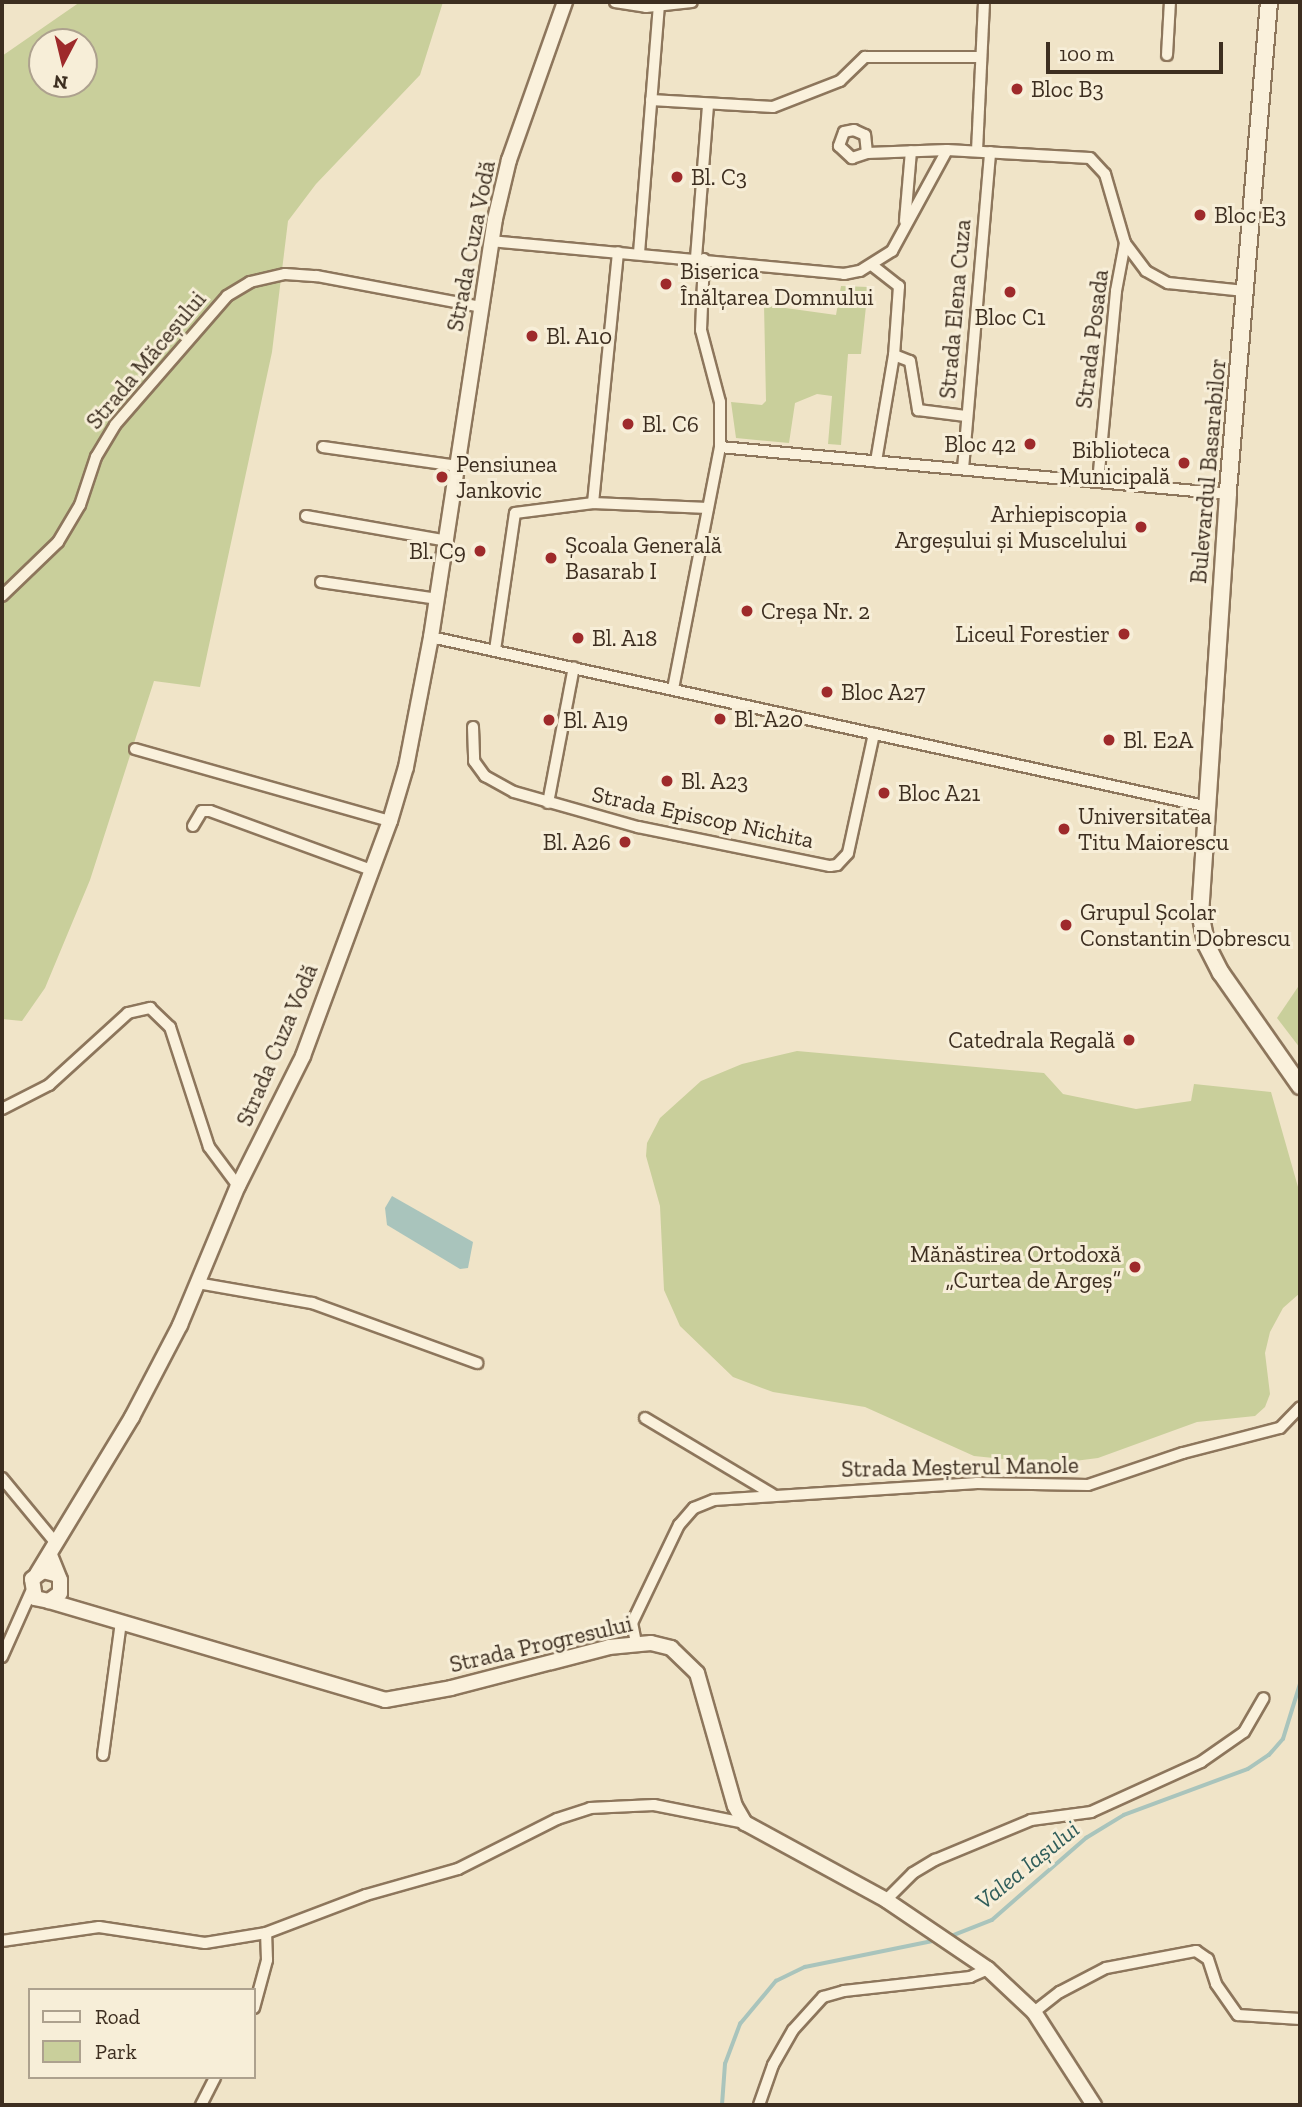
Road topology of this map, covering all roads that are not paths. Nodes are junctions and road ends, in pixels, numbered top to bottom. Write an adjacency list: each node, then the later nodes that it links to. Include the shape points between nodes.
1 (565, 2): 18 (street, Strada Cuza Vodă, via 509,160)
2 (615, 2): 7 (street)
3 (692, 2): 7 (street)
4 (984, 2): 9 (street)
5 (1170, 2): 8 (street)
6 (1269, 2): 24 (main road, Bulevardul Basarabilor)
7 (659, 7): 10 (street)
8 (1167, 55)
9 (980, 57): 11 (street, via 874,55 859,60 840,81 796,95 782,105); 14 (street)
10 (651, 100): 11 (street); 21 (street)
11 (708, 104): 22 (street)
12 (911, 150): 13 (street); 16 (street); 17 (street)
13 (947, 150): 14 (street); 17 (street)
14 (977, 151): 15 (street)
15 (990, 152): 19 (street, via 1090,158 1100,165); 27 (street, Strada Elena Cuza)
16 (867, 153)
17 (905, 229): 23 (street, via 892,251)
18 (490, 241): 20 (street); 25 (street, Strada Cuza Vodă)
19 (1125, 243): 24 (street, via 1135,261 1168,283); 33 (street, Strada Posada, via 1116,291)
20 (618, 252): 21 (street); 35 (street)
21 (639, 254): 22 (street)
22 (700, 259): 23 (street, via 844,274); 29 (street, via 701,330 720,402)
23 (873, 266): 26 (street, via 899,286)
24 (1245, 292): 34 (main road, Bulevardul Basarabilor)
25 (481, 307): 31 (street, Strada Cuza Vodă); 40 (street, Strada Măceșului, via 317,276 285,274 250,282 227,296 197,325 110,433 96,457 80,505 58,542)
26 (894, 355): 27 (street, via 910,361 918,410); 30 (street)
27 (966, 416): 32 (street, Strada Elena Cuza)
28 (323, 447): 31 (street)
29 (720, 447): 30 (street); 36 (street)
30 (876, 461): 32 (street)
31 (458, 466): 38 (street, Strada Cuza Vodă)
32 (963, 469): 33 (street)
33 (1098, 482): 34 (street)
34 (1228, 494): 50 (main road, Bulevardul Basarabilor)
35 (593, 503): 36 (street); 43 (street, via 513,516)
36 (708, 508): 45 (street)
37 (306, 516): 38 (street)
38 (448, 541): 41 (street, Strada Cuza Vodă)
39 (321, 582): 41 (street)
40 (2, 596)
41 (438, 599): 42 (street, Strada Cuza Vodă)
42 (431, 637): 43 (street); 51 (street, Strada Cuza Vodă, via 406,767)
43 (495, 650): 44 (street)
44 (574, 667): 45 (street); 49 (street)
45 (673, 689): 47 (street)
46 (473, 727): 49 (street, Strada Episcop Nichita, via 471,751 485,776 498,786)
47 (874, 733): 49 (street, Strada Episcop Nichita, via 848,853 837,865 638,827); 50 (street)
48 (135, 749): 51 (street)
49 (548, 803)
50 (1205, 806): 54 (main road, Bulevardul Basarabilor, via 1200,912 1206,944 1237,998)
51 (390, 821): 53 (street, Strada Cuza Vodă)
52 (193, 826): 53 (street, via 202,811 210,811)
53 (371, 870): 56 (street, Strada Cuza Vodă, via 303,1055)
54 (1300, 1087)
55 (2, 1110): 56 (street, via 50,1085 128,1013 150,1008 170,1027 209,1147)
56 (238, 1186): 57 (street, Strada Cuza Vodă)
57 (197, 1283): 58 (street, via 312,1303); 63 (street, Strada Cuza Vodă, via 144,1394)
58 (477, 1363)
59 (1300, 1407): 62 (street, Strada Meșterul Manole, via 1280,1429 1183,1453 1088,1485 977,1483)
60 (645, 1418): 62 (street)
61 (2, 1478): 63 (street)
62 (772, 1494): 69 (street, Strada Meșterul Manole, via 714,1500 685,1515 632,1623)
63 (52, 1548): 64 (street, Strada Cuza Vodă); 65 (street)
64 (37, 1574): 65 (street); 66 (street, Strada Cuza Vodă)
65 (58, 1580): 66 (street); 67 (street, Strada Progresului)
66 (41, 1598): 67 (street, Strada Progresului); 70 (street, via 24,1613)
67 (79, 1607): 68 (street, Strada Progresului)
68 (121, 1622): 69 (street, Strada Progresului, via 385,1700 411,1698); 72 (street)
69 (636, 1643): 73 (street, Strada Progresului, via 671,1647 697,1673)
70 (2, 1657)
71 (1264, 1699): 74 (street, via 1244,1732 1201,1762 1091,1812 1031,1820 935,1860 913,1872)
72 (103, 1755)
73 (745, 1823): 74 (street); 75 (street, via 654,1805 590,1808 557,1819 458,1869 366,1895)
74 (886, 1900): 77 (street)
75 (266, 1933): 76 (street, via 205,1943 99,1927); 78 (street, via 267,1959)
76 (2, 1941)
77 (988, 1969): 79 (street); 83 (street, via 970,1977 823,1997 793,2030 773,2065)
78 (256, 2000)
79 (1034, 2012): 80 (street, via 1060,1992 1106,1968 1196,1951 1208,1959 1216,1984 1238,2015); 84 (street)
80 (1300, 2019)
81 (214, 2079): 82 (street)
82 (201, 2105)
83 (759, 2105)
84 (1094, 2105)

